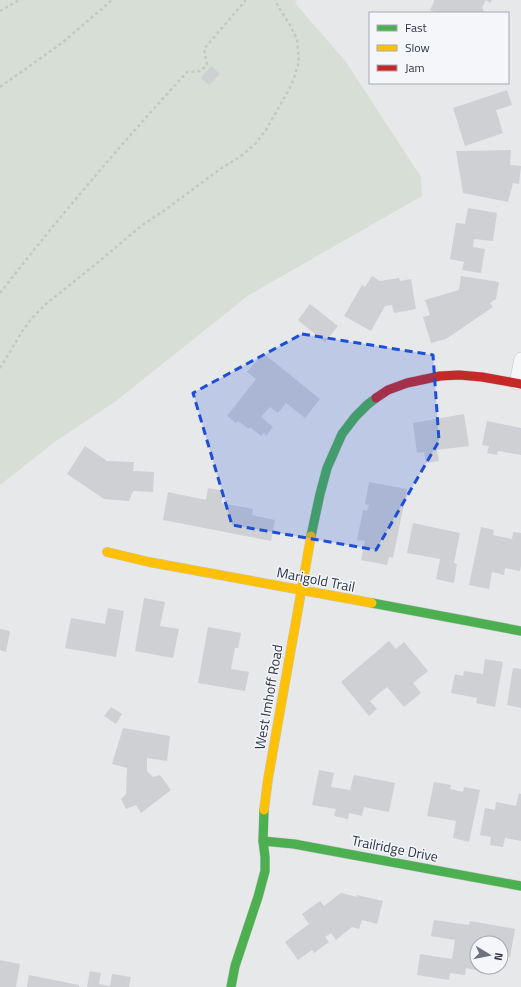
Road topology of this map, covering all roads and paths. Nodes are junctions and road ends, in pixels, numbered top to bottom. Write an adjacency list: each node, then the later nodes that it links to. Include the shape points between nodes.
1 (19, 0): 5 (path)
2 (112, 0): 6 (path, via 62,43)
3 (245, 0): 7 (path, via 204,49 206,64 201,71 187,72 147,115)
4 (275, 0): 9 (path, via 297,39 299,62 292,84 266,130 240,157 141,226 46,304 32,318)
5 (0, 11)
6 (0, 87)
7 (0, 293)
8 (521, 359): 10 (street)
9 (0, 368)
10 (519, 384): 12 (street, West Imhoff Road, via 459,375 428,378 388,390 355,416 342,434 327,468)
11 (107, 552): 12 (street, Marigold Trail)
12 (301, 590): 13 (street, Marigold Trail); 14 (street, West Imhoff Road, via 268,779)
13 (521, 631)
14 (263, 841): 15 (street, Trailridge Drive, via 294,844); 16 (street, West Imhoff Road, via 265,871 235,966)
15 (521, 886)
16 (231, 987)

